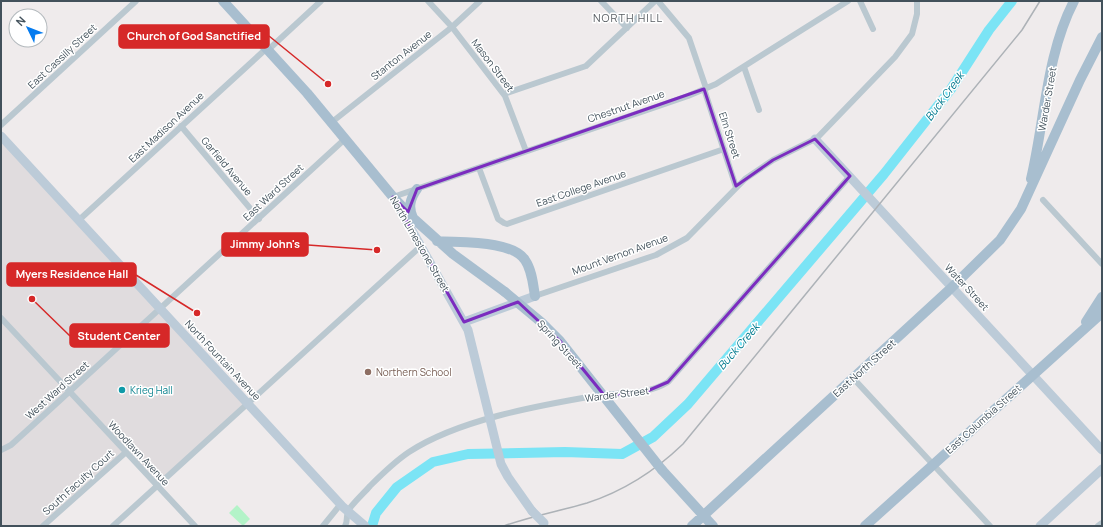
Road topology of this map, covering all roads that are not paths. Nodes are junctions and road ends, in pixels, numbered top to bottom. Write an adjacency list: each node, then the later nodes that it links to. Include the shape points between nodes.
1 (136, 1): 22 (street, East Cassilly Street)
2 (223, 1): 16 (main road, North Limestone Street)
3 (320, 1): 16 (street, East Madison Avenue)
4 (428, 1): 12 (street, Mason Street)
5 (480, 1): 12 (street, Stanton Avenue)
6 (601, 1): 13 (street)
7 (656, 1): 13 (street); 18 (street, Elm Street, via 689,38)
8 (848, 1): 17 (street, Chestnut Avenue)
9 (860, 1): 14 (street)
10 (917, 1): 26 (street, Mount Vernon Avenue, via 912,34 902,50)
11 (1074, 1): 34 (main road, Warder Street, via 1056,48 1040,138)
12 (452, 28): 19 (street, Mason Street); 21 (street, Stanton Avenue)
13 (627, 28): 19 (street, via 586,66)
14 (873, 29)
15 (1102, 37): 34 (main road)
16 (268, 49): 21 (main road, North Limestone Street); 23 (street, East Madison Avenue)
17 (744, 67): 18 (street, Chestnut Avenue); 20 (street)
18 (705, 89): 27 (street, Elm Street); 28 (street, Chestnut Avenue)
19 (504, 94): 28 (street, Mason Street)
20 (759, 110)
21 (332, 122): 25 (main road, North Limestone Street)
22 (1, 125)
23 (181, 126): 36 (street, Garfield Avenue); 37 (street, East Madison Avenue)
24 (1, 136): 37 (street, North Fountain Avenue)
25 (346, 138): 33 (main road, North Limestone Street); 36 (street, East Ward Street)
26 (815, 139): 30 (street, Water Street); 31 (street, Mount Vernon Avenue, via 757,170)
27 (724, 149): 29 (street, East College Avenue, via 507,224 498,219); 31 (street, Elm Street)
28 (526, 152): 29 (street, Chestnut Avenue)
29 (479, 168): 32 (street, Chestnut Avenue)
30 (852, 179): 42 (street, Water Street); 54 (street, Warder Street, via 668,382 645,392 595,396)
31 (736, 187): 43 (street, Mount Vernon Avenue, via 687,238 670,249)
32 (417, 189): 33 (street, Chestnut Avenue); 38 (main road, via 410,204)
33 (393, 197): 38 (main road, Spring Street); 40 (street, North Limestone Street)
34 (1025, 200): 42 (main road, East North Street, via 1013,223 1000,240)
35 (1043, 200): 41 (street)
36 (259, 219): 45 (street, East Ward Street)
37 (78, 220): 45 (street, North Fountain Avenue)
38 (414, 220): 39 (main road, Spring Street)
39 (437, 241): 43 (main road, via 503,247 516,251 529,266); 63 (main road, Spring Street, bridge, via 505,292 560,341 662,470)
40 (421, 246): 48 (street, North Limestone Street); 53 (street)
41 (1102, 264)
42 (952, 287): 50 (street, Water Street); 51 (main road, East North Street)
43 (535, 296): 48 (street, Mount Vernon Avenue)
44 (1102, 297): 49 (main road)
45 (161, 309): 52 (street, West Ward Street); 53 (street, North Fountain Avenue)
46 (1102, 313): 49 (main road, East Columbia Street)
47 (1, 318): 52 (street, Woodlawn Avenue)
48 (464, 322): 54 (street, North Limestone Street, via 476,354)
49 (1077, 335): 50 (main road, East Columbia Street)
50 (1032, 374): 56 (street, Water Street); 58 (main road, East Columbia Street)
51 (853, 378): 58 (street); 63 (main road, East North Street)
52 (70, 392): 55 (street, West Ward Street, via 11,445); 57 (street, Woodlawn Avenue)
53 (248, 404): 60 (street); 61 (street, North Fountain Avenue)
54 (490, 418): 62 (street, Warder Street, via 456,428 408,453 384,471); 66 (street, North Limestone Street, bridge, via 501,464 507,476)
55 (1, 450)
56 (1102, 450)
57 (125, 453): 60 (street, Woodlawn Avenue); 67 (street, South Faculty Court)
58 (933, 465): 74 (main road, East Columbia Street); 75 (street)
59 (1102, 469): 76 (street)
60 (157, 486): 68 (street); 69 (street, Woodlawn Avenue)
61 (340, 505): 62 (street, North Fountain Avenue); 70 (street)
62 (348, 512): 64 (street, North Fountain Avenue); 71 (street)
63 (703, 515): 72 (main road, East North Street); 73 (main road, Spring Street)
64 (361, 523)
65 (1102, 523): 77 (street)
66 (545, 525)
67 (43, 526)
68 (113, 526)
69 (195, 526)
70 (323, 526)
71 (345, 526)
72 (692, 526)
73 (713, 526)
74 (865, 526)
75 (990, 526)
76 (1040, 526)
77 (1098, 526)

